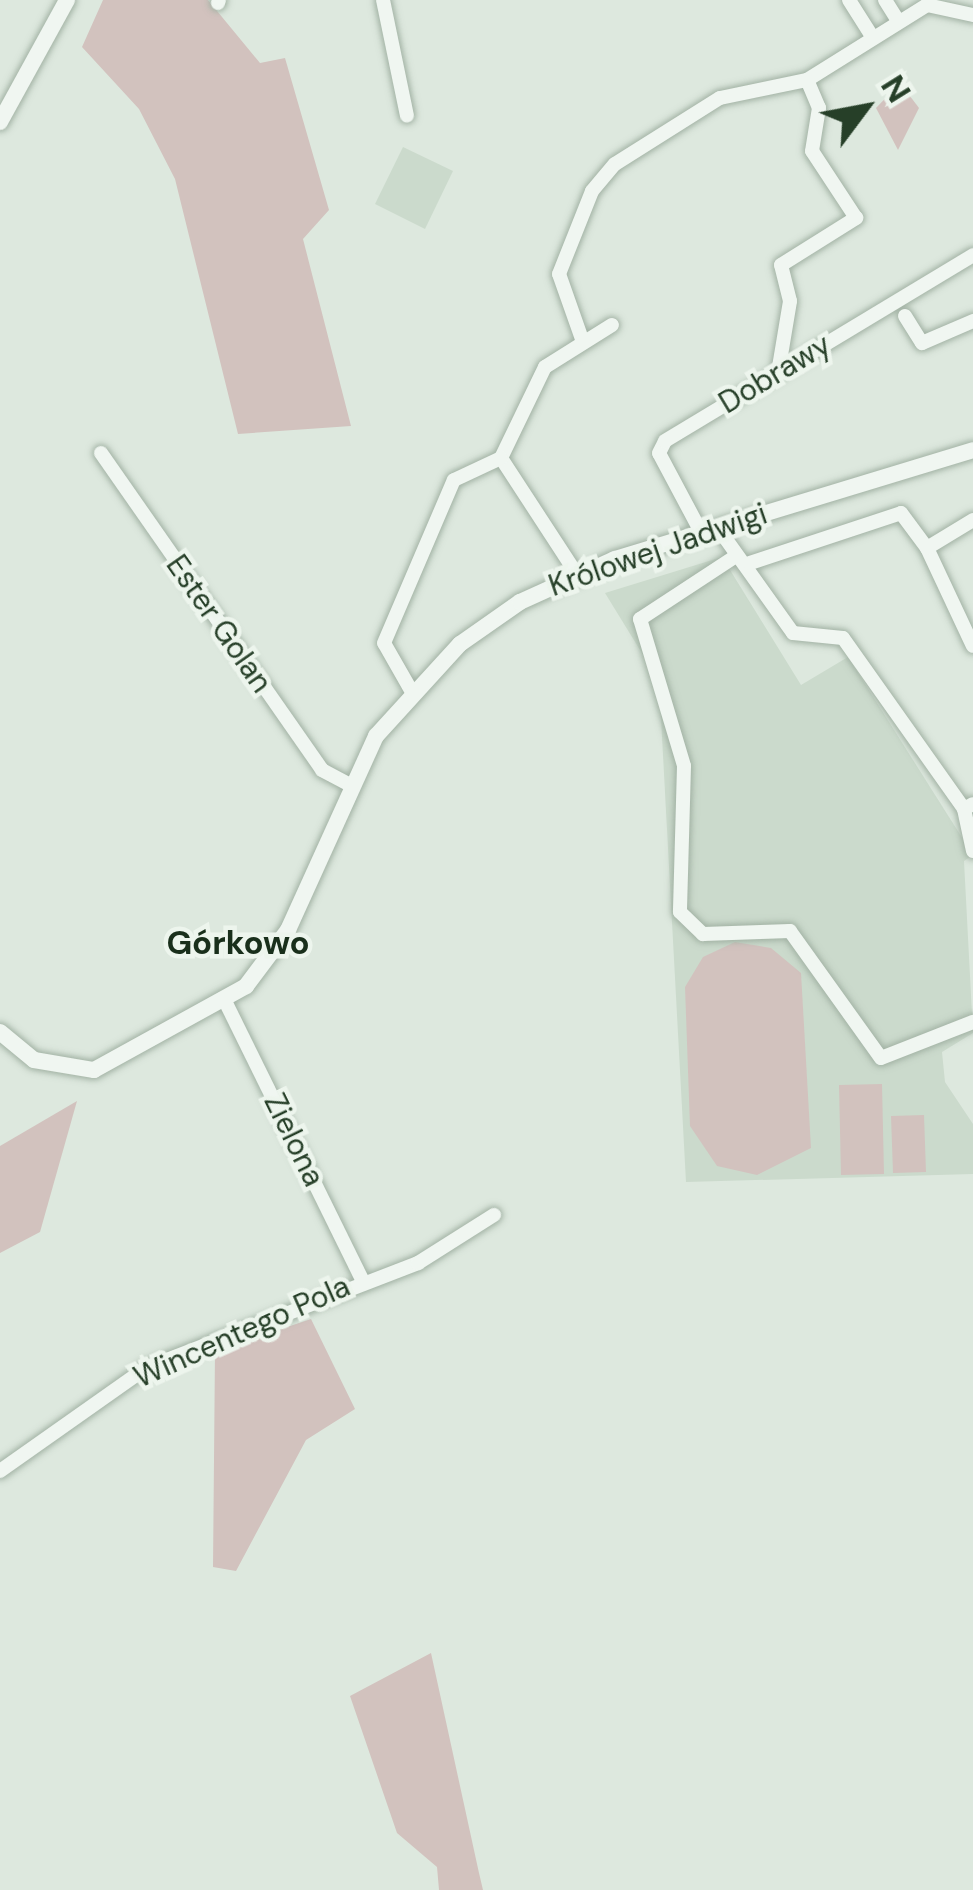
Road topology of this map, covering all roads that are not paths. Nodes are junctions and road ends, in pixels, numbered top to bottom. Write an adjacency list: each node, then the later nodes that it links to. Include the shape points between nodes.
1 (67, 0): 10 (street)
2 (383, 0): 9 (street)
3 (849, 0): 7 (street)
4 (886, 0): 6 (street)
5 (973, 15): 6 (street, via 927,5)
6 (899, 22): 7 (street)
7 (873, 38): 8 (street)
8 (807, 80): 15 (street, via 720,98 592,191 559,274); 16 (street, via 819,108 812,151 856,218 782,265 790,301)
9 (407, 116)
10 (0, 122)
11 (973, 255): 16 (street, Dobrawy)
12 (905, 316): 13 (street, via 922,343)
13 (973, 321)
14 (612, 325): 15 (street)
15 (583, 342): 19 (street, via 544,367)
16 (778, 373): 21 (street, Dobrawy, via 664,441 659,453)
17 (973, 451): 21 (street, Królowej Jadwigi)
18 (101, 453): 27 (street, Ester Golan, via 322,770)
19 (501, 458): 24 (street); 26 (street, via 454,480 384,643)
20 (973, 520): 22 (street)
21 (710, 530): 23 (street); 24 (street, Królowej Jadwigi)
22 (927, 548): 23 (street, via 901,513); 25 (street)
23 (743, 560): 28 (street, via 793,633 838,634); 31 (street, via 640,619 684,766 680,912 703,934 790,931 881,1058)
24 (575, 573): 26 (street, Królowej Jadwigi, via 479,628)
25 (973, 646)
26 (412, 692): 27 (street, Królowej Jadwigi)
27 (348, 784): 30 (street, via 288,929)
28 (968, 807): 29 (street)
29 (973, 850)
30 (225, 1001): 32 (street, via 138,1054 84,1071 34,1060); 34 (street, Zielona)
31 (973, 1022)
32 (0, 1032)
33 (494, 1215): 34 (street, Wincentego Pola, via 418,1263)
34 (362, 1279): 35 (street, Wincentego Pola, via 159,1361)
35 (0, 1471)

